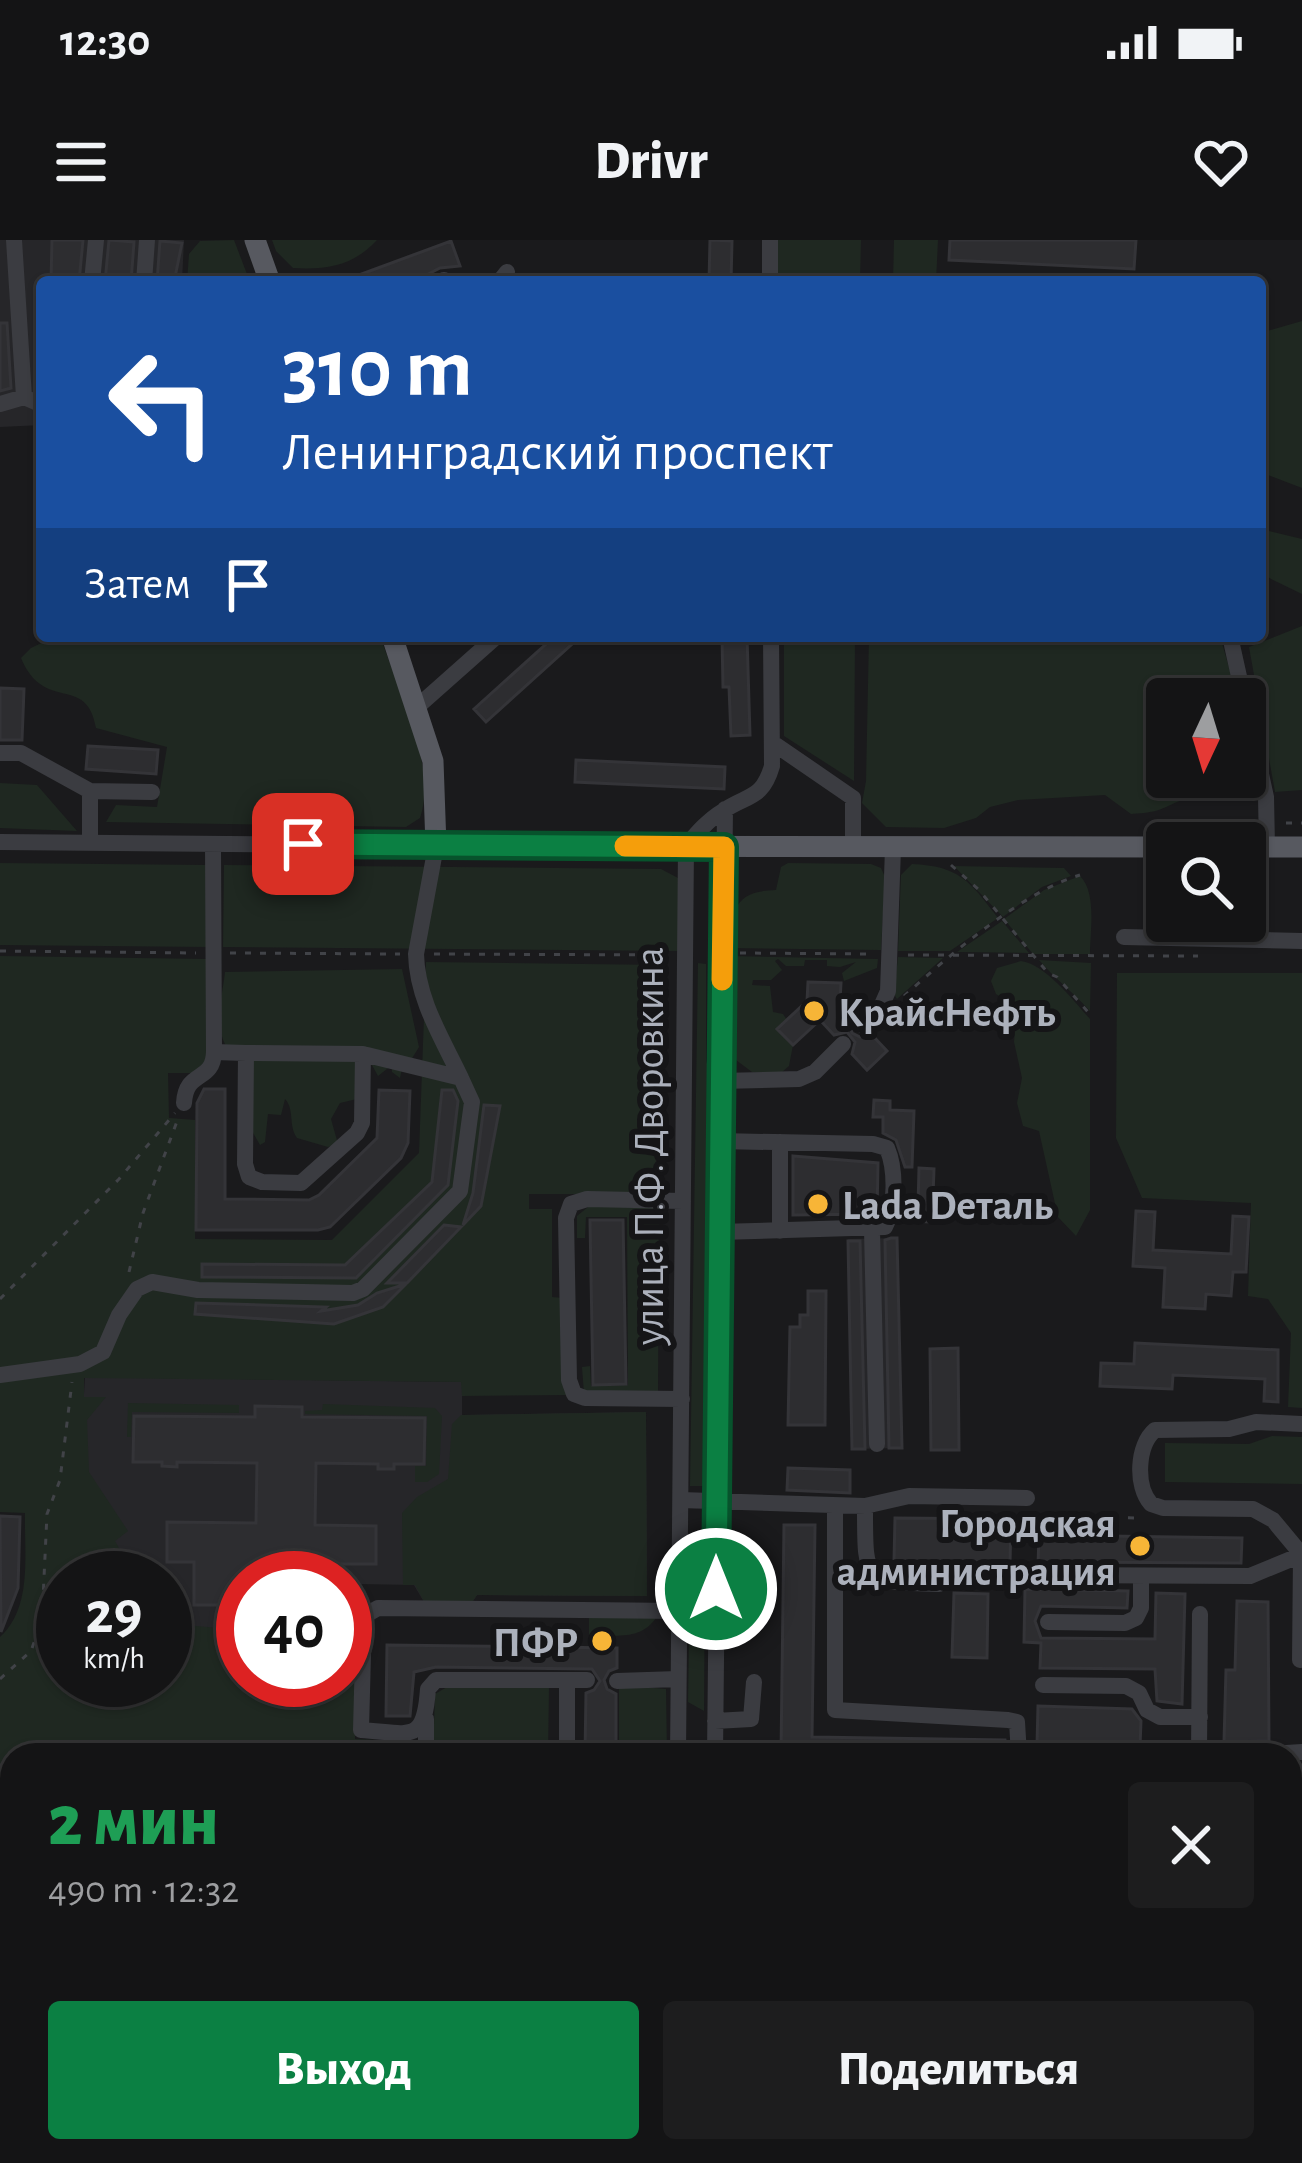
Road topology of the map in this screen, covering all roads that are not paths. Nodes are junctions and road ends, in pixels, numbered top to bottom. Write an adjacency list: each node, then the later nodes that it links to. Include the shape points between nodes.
1 (14, 240): 10 (street)
2 (96, 240): 6 (street)
3 (147, 240): 7 (street)
4 (255, 240): 8 (main road)
5 (770, 240): 9 (street)
6 (93, 276)
7 (144, 276)
8 (267, 276)
9 (770, 276)
10 (25, 397): 11 (street); 12 (street)
11 (36, 402)
12 (0, 404)
13 (394, 642): 18 (main road)
14 (490, 642): 18 (street)
15 (771, 642): 19 (street)
16 (1231, 642): 17 (street)
17 (1240, 678)
18 (417, 707): 27 (main road, via 433,761)
19 (772, 742): 23 (street, via 766,784); 31 (street, via 853,798)
20 (0, 752): 21 (street, via 21,753)
21 (90, 790): 22 (street); 25 (street)
22 (152, 792)
23 (725, 809): 28 (street); 29 (street, улица П.Ф. Дворовкина)
24 (0, 842): 25 (street)
25 (90, 843): 26 (street)
26 (214, 844): 27 (street); 39 (street)
27 (436, 845): 28 (main road); 42 (street, via 416,954 422,995)
28 (686, 846): 29 (main road); 47 (street, улица П.Ф. Дворовкина)
29 (724, 847): 31 (main road); 43 (street, улица П.Ф. Дворовкина)
30 (1266, 847): 34 (main road)
31 (853, 848): 32 (main road)
32 (893, 848): 33 (main road); 37 (street, via 888,991)
33 (1146, 848)
34 (1302, 848)
35 (1124, 938): 36 (street)
36 (1302, 941)
37 (862, 1025)
38 (843, 1045): 43 (street, via 800,1079)
39 (214, 1052): 40 (street); 44 (street, via 214,1066 185,1087)
40 (246, 1053): 41 (street); 41 (street, via 249,1177 301,1183 362,1124)
41 (363, 1054): 42 (street)
42 (461, 1078): 51 (street, via 472,1102 460,1191 363,1288 341,1296 152,1282 137,1289 103,1352 74,1366)
43 (720, 1081): 45 (street, улица П.Ф. Дворовкина)
44 (184, 1103)
45 (719, 1141): 46 (street); 50 (street, улица П.Ф. Дворовкина)
46 (780, 1142): 48 (street, via 886,1148 891,1216); 49 (street)
47 (683, 1201): 52 (street, улица П.Ф. Дворовкина); 52 (street, via 587,1199 571,1204 566,1218 574,1394)
48 (872, 1230): 49 (street); 54 (street)
49 (780, 1231): 50 (street)
50 (718, 1232): 57 (street, улица П.Ф. Дворовкина)
51 (0, 1375)
52 (682, 1399): 56 (street, улица П.Ф. Дворовкина)
53 (1302, 1424): 60 (street, via 1155,1430 1143,1448 1141,1483 1151,1504 1163,1508 1253,1509)
54 (877, 1444)
55 (1027, 1498): 59 (street, via 909,1496)
56 (681, 1500): 57 (street); 64 (street, улица П.Ф. Дворовкина)
57 (716, 1501): 58 (street); 76 (street, улица П.Ф. Дворовкина)
58 (836, 1506): 59 (street); 81 (street, via 835,1710 1007,1720 1017,1722)
59 (865, 1506): 63 (street, via 871,1573 882,1581)
60 (1302, 1555): 62 (street, via 1250,1576); 67 (street)
61 (1050, 1575): 62 (street)
62 (1141, 1576): 66 (street, via 1136,1618)
63 (940, 1584)
64 (680, 1611): 68 (street, улица П.Ф. Дворовкина); 75 (street, via 367,1611 361,1730 412,1732)
65 (1200, 1614): 74 (street)
66 (1048, 1622)
67 (1300, 1660)
68 (679, 1679): 71 (street); 79 (street, улица П.Ф. Дворовкина)
69 (567, 1680): 70 (street); 75 (street, via 436,1680); 78 (street)
70 (587, 1680)
71 (617, 1681)
72 (754, 1682): 76 (street, via 751,1719)
73 (1043, 1685): 74 (street, via 1126,1686 1160,1718)
74 (1200, 1717): 82 (street)
75 (426, 1718): 77 (street)
76 (715, 1721): 80 (street, улица П.Ф. Дворовкина)
77 (426, 1743)
78 (567, 1743)
79 (678, 1743)
80 (715, 1743)
81 (1020, 1743)
82 (1199, 1743)

